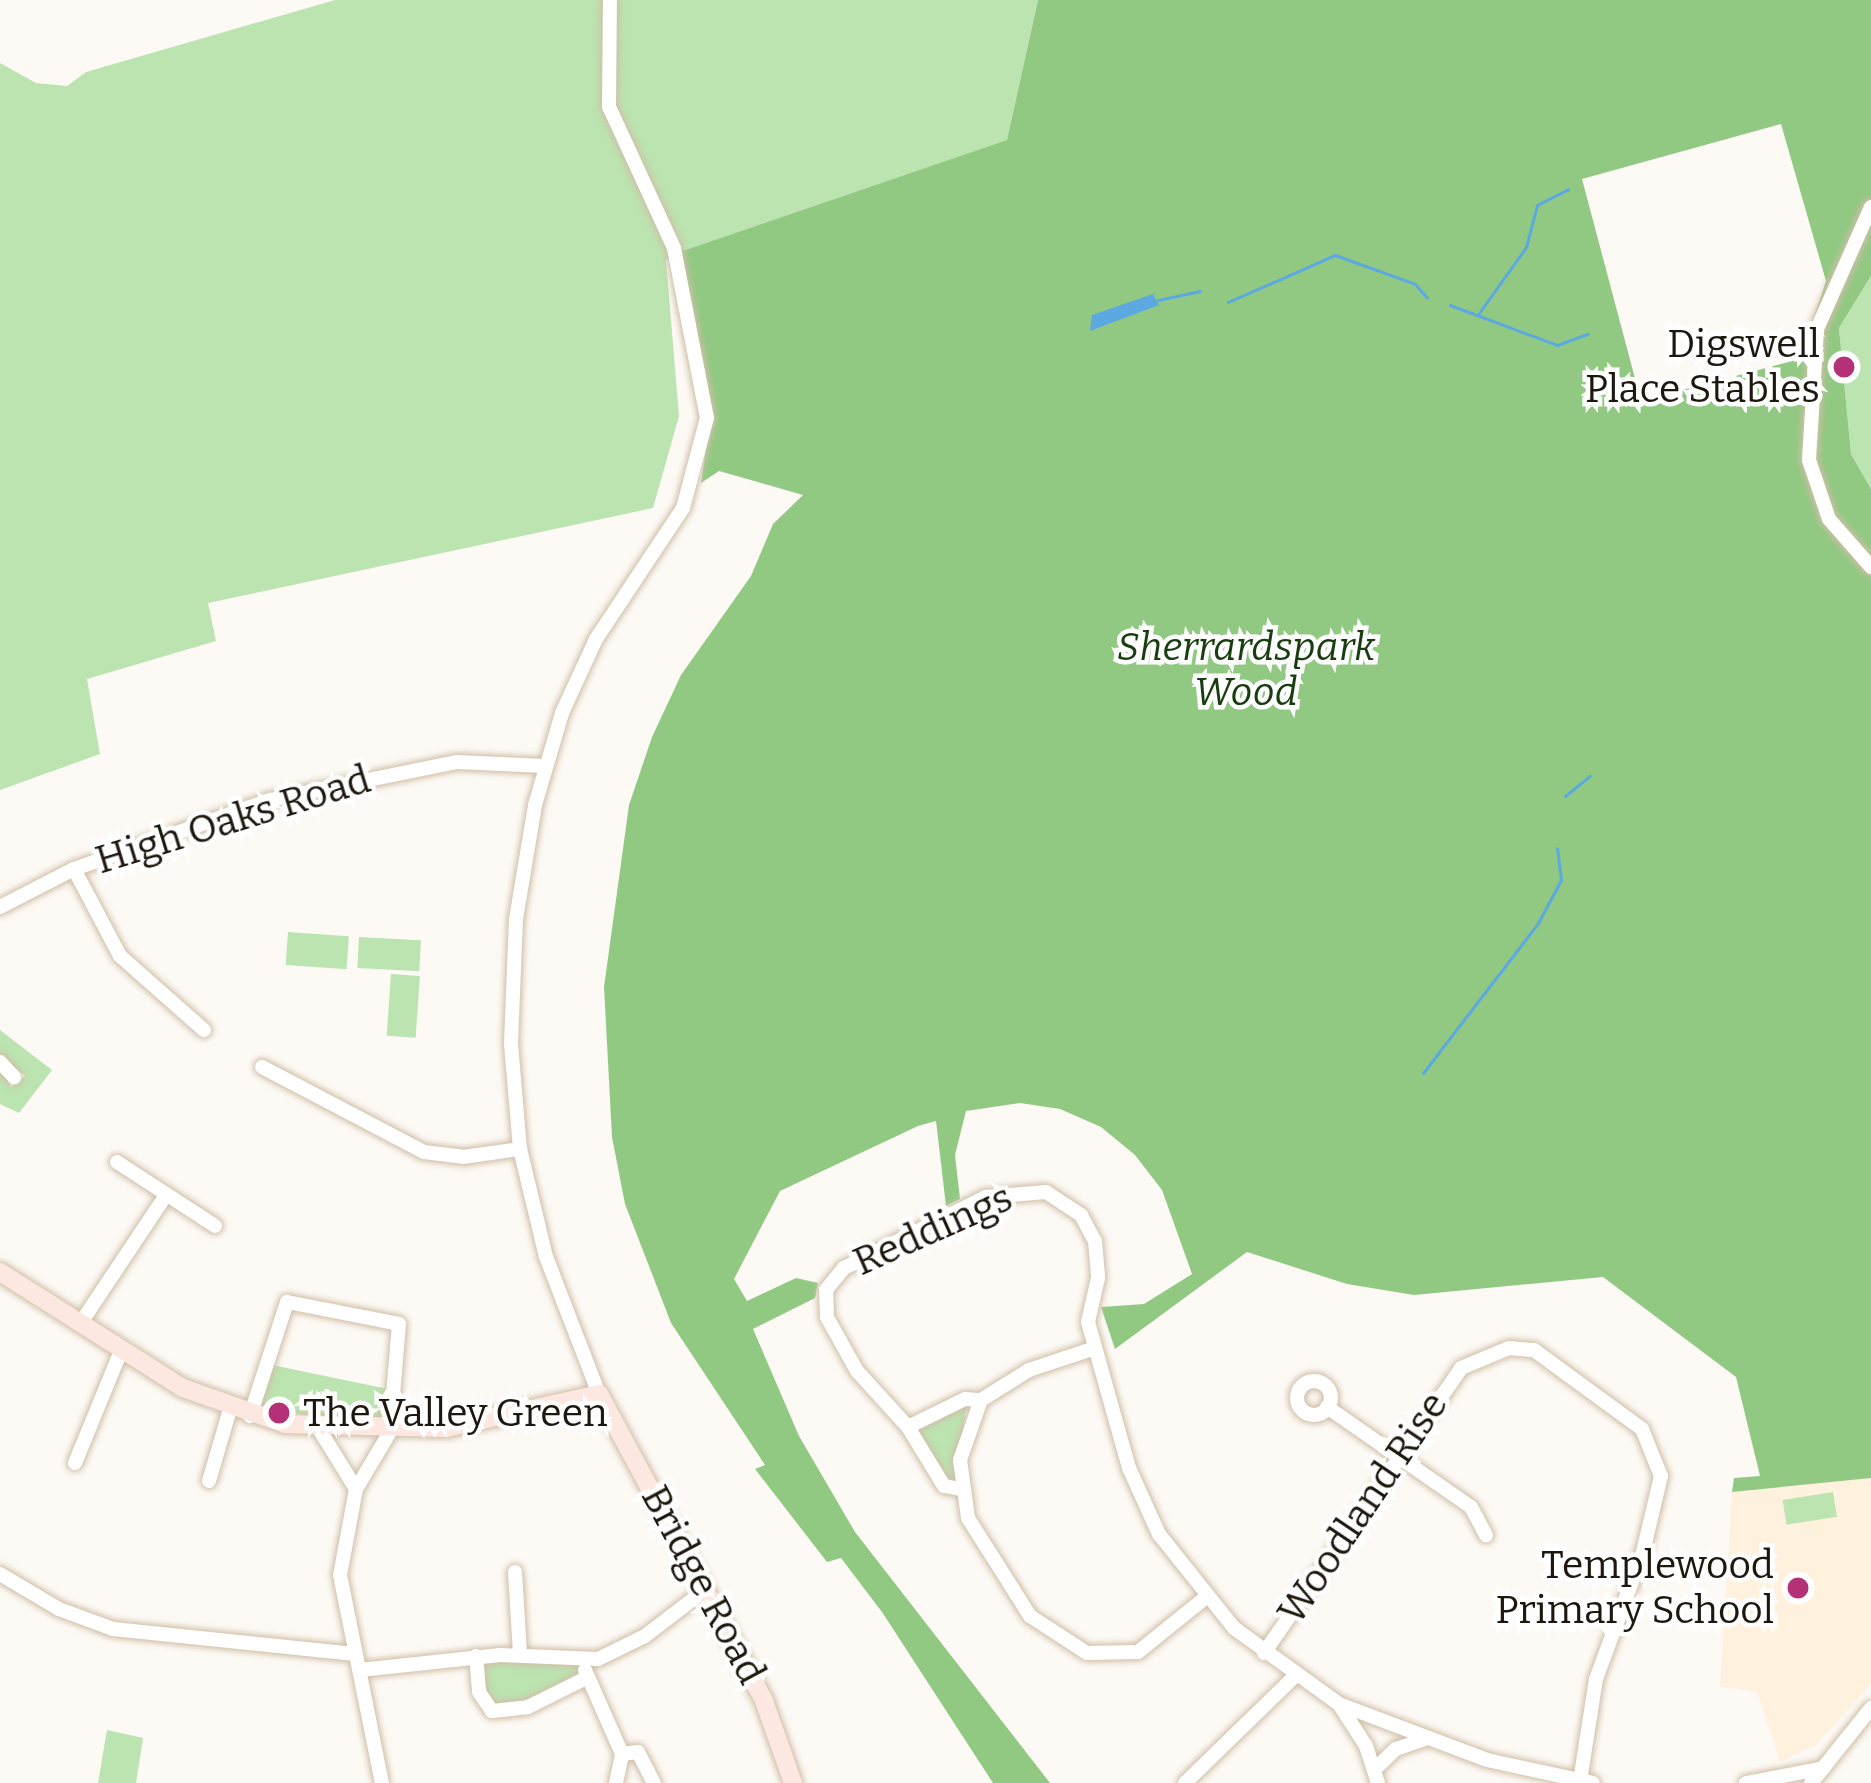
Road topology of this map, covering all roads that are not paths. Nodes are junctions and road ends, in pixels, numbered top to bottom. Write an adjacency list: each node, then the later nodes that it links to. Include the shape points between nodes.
1 (610, 0): 4 (street, via 609,107 674,248 704,385 698,473 674,525 596,639)
2 (1871, 207): 3 (street, via 1817,329 1809,460 1829,519)
3 (1871, 567)
4 (545, 766): 5 (street, High Oaks Road, via 457,762 334,784); 11 (street, via 523,872 512,991)
5 (74, 868): 6 (street, High Oaks Road); 7 (street, via 119,956)
6 (0, 907)
7 (203, 1030)
8 (0, 1062): 10 (street)
9 (262, 1067): 11 (street, via 424,1152 463,1157)
10 (14, 1077)
11 (520, 1149): 19 (street, via 546,1257)
12 (117, 1162): 13 (street)
13 (166, 1195): 14 (street); 16 (street)
14 (215, 1226)
15 (0, 1272): 16 (main road)
16 (80, 1324): 18 (main road)
17 (1095, 1348): 20 (street, via 1029,1370); 23 (street, Reddings, via 1088,1322 1098,1254 1082,1215 1038,1190 986,1197 844,1268 826,1290 825,1310 846,1354); 35 (street, via 1142,1501)
18 (122, 1351): 22 (main road); 27 (street)
19 (599, 1394): 25 (main road, via 490,1422); 34 (main road, Bridge Road)
20 (981, 1400): 23 (street, via 965,1399); 30 (street, via 964,1443)
21 (1327, 1407): 26 (street)
22 (240, 1412): 24 (main road); 25 (street, via 287,1302 399,1324); 28 (street)
23 (908, 1427): 30 (street, Reddings, via 944,1486)
24 (319, 1429): 25 (main road); 29 (street)
25 (390, 1432): 29 (street)
26 (1398, 1457): 31 (street, via 1471,1507); 36 (street, Woodland Rise); 50 (street, Woodland Rise, via 1461,1368 1521,1348 1551,1359 1651,1442 1660,1487 1596,1678)
27 (75, 1463)
28 (209, 1481)
29 (356, 1489): 37 (street, via 340,1575)
30 (960, 1490): 35 (street, via 980,1542 1030,1616 1087,1653 1138,1652)
31 (1486, 1535)
32 (515, 1572): 38 (street)
33 (0, 1574): 37 (street, via 59,1610 113,1629)
34 (705, 1590): 40 (street, via 619,1652); 54 (main road, Bridge Road, via 764,1701)
35 (1205, 1598): 36 (street)
36 (1264, 1653): 42 (street)
37 (355, 1654): 41 (street)
38 (520, 1654): 39 (street); 40 (street)
39 (476, 1656): 41 (street); 43 (street, via 479,1692 492,1712 528,1707)
40 (586, 1659): 43 (street)
41 (360, 1670): 51 (street)
42 (1297, 1674): 44 (street); 55 (street)
43 (586, 1678): 47 (street)
44 (1339, 1704): 46 (street); 49 (street)
45 (1871, 1708): 48 (street)
46 (1425, 1739): 49 (street); 50 (street)
47 (622, 1754): 52 (street); 53 (street, via 638,1752)
48 (1824, 1768): 56 (street); 57 (street)
49 (1377, 1776)
50 (1576, 1782)
51 (382, 1783)
52 (616, 1783)
53 (654, 1783)
54 (793, 1783)
55 (1185, 1783)
56 (1746, 1783)
57 (1811, 1783)

